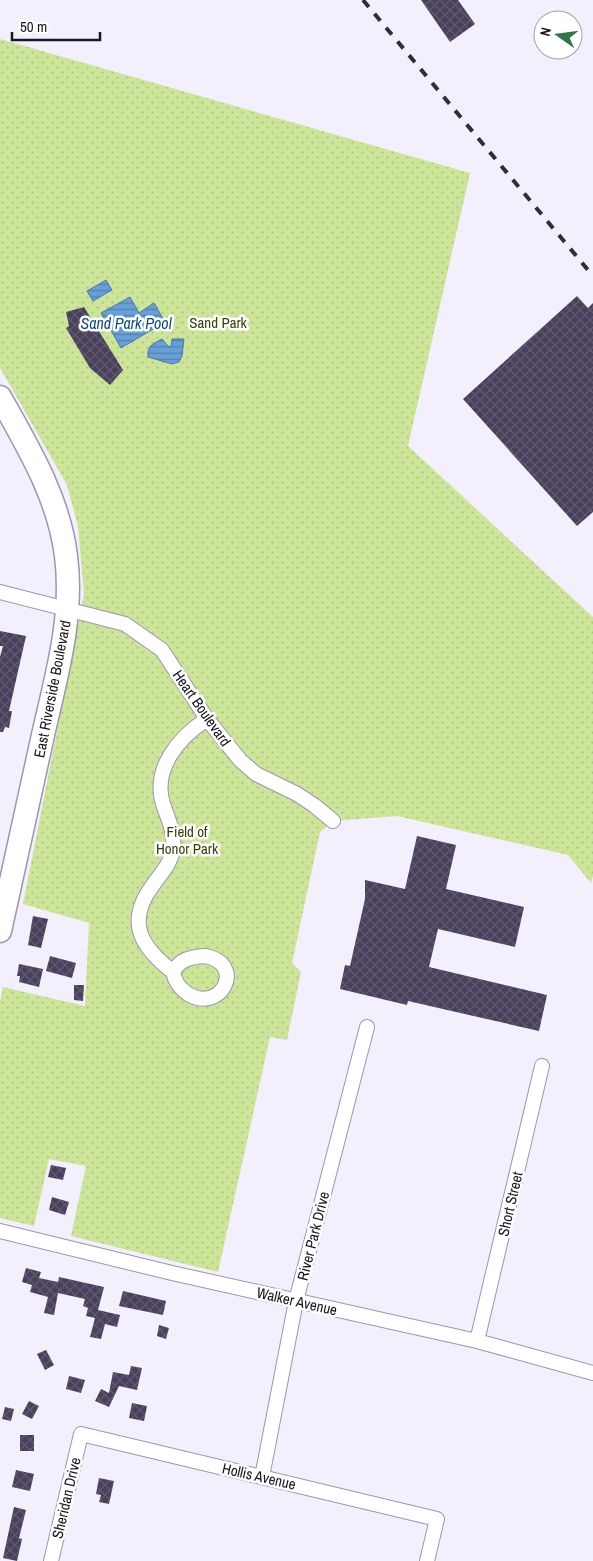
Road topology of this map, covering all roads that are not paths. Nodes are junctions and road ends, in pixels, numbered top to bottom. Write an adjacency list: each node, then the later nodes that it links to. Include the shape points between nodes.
1 (0, 397): 3 (main road, East Riverside Boulevard, via 47,488 58,518 66,556)
2 (0, 592): 3 (street, Heart Boulevard)
3 (67, 609): 4 (street, Heart Boulevard, via 125,624 162,650); 6 (main road, East Riverside Boulevard, via 61,655)
4 (207, 719): 5 (street, Heart Boulevard, via 240,760 256,774 297,794); 7 (street, via 181,741 164,768 160,792 174,837 173,850 170,862 144,898 140,910 141,937 157,960)
5 (333, 821)
6 (0, 931)
7 (173, 972)
8 (367, 1027): 11 (street, River Park Drive)
9 (542, 1066): 12 (street, Short Street)
10 (0, 1231): 11 (street, Walker Avenue)
11 (296, 1301): 12 (street, Walker Avenue); 15 (street, River Park Drive)
12 (477, 1341): 13 (street, Walker Avenue)
13 (593, 1373)
14 (81, 1434): 15 (street, Hollis Avenue); 16 (street, Sheridan Drive)
15 (262, 1477): 17 (street, Hollis Avenue, via 437,1519)
16 (51, 1561)
17 (427, 1561)

